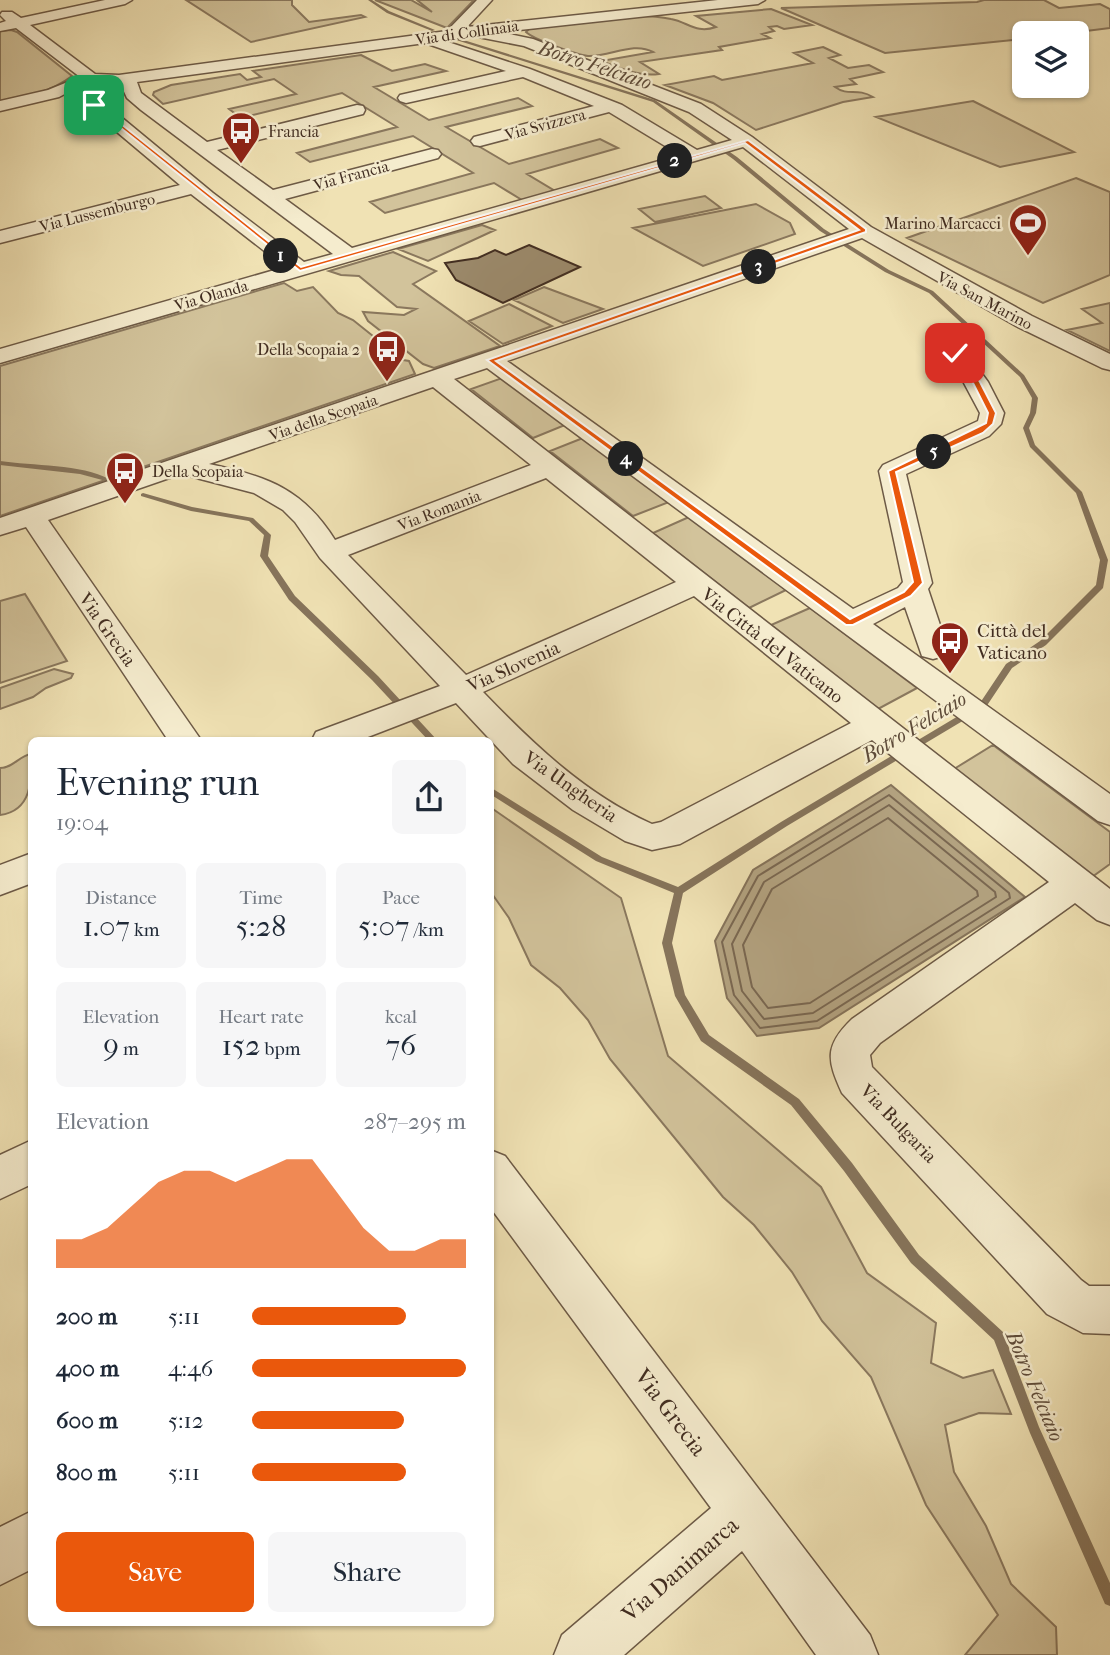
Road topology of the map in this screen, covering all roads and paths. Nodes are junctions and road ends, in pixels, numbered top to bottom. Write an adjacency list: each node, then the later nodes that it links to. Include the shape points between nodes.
1 (125, 0): 5 (street)
2 (485, 0): 9 (street)
3 (758, 0): 7 (street, Via di Collinaia)
4 (0, 9): 5 (street)
5 (19, 24): 6 (street); 13 (street)
6 (0, 27)
7 (500, 28): 8 (street, Via di Collinaia); 11 (street)
8 (470, 31): 9 (street, Via di Collinaia); 11 (street)
9 (452, 34): 10 (street, Via di Collinaia)
10 (419, 38): 12 (street, Via Svizzera); 14 (street, Via di Collinaia)
11 (515, 38): 23 (street, Via San Marino, via 695,108)
12 (524, 72): 16 (street); 19 (street, Via Svizzera)
13 (89, 79): 14 (street); 15 (street)
14 (125, 85): 17 (street, via 113,99); 24 (street)
15 (63, 90): 17 (street, via 64,97); 18 (street)
16 (406, 98)
17 (85, 102): 21 (street); 27 (street)
18 (0, 106)
19 (610, 107): 22 (street, Via Svizzera); 26 (street, Via Svizzera)
20 (358, 110): 24 (street)
21 (0, 113)
22 (480, 141)
23 (746, 141): 26 (street, Via Olanda); 29 (street, Via San Marino)
24 (203, 148): 28 (street)
25 (432, 154): 28 (street, Via Francia)
26 (696, 154): 31 (street, Via Olanda)
27 (195, 187): 30 (street, Via Lussemburgo); 32 (street)
28 (270, 197): 31 (street)
29 (854, 234): 35 (street, Via della Scopaia); 36 (street, Via San Marino)
30 (0, 237)
31 (348, 255): 32 (street, Via Olanda)
32 (300, 269): 34 (street, Via Olanda)
33 (955, 353): 44 (street, via 992,413 989,424 980,431 892,471 917,575)
34 (0, 356)
35 (491, 360): 37 (street, Via della Scopaia); 45 (street)
36 (1110, 363)
37 (437, 378): 38 (street, Via della Scopaia); 39 (street, Via Città del Vaticano)
38 (182, 466): 40 (street, Via della Scopaia); 42 (street, Via Ungheria, via 274,491 307,518)
39 (548, 468): 42 (street, Via Romania); 43 (street, Via Città del Vaticano)
40 (32, 516): 41 (street, Via della Scopaia); 48 (street, Via Grecia)
41 (0, 527)
42 (330, 552): 47 (street, Via Ungheria)
43 (696, 584): 47 (street, Via Slovenia); 50 (street, Via Città del Vaticano)
44 (914, 589): 45 (street); 46 (street)
45 (850, 623): 51 (street)
46 (933, 649)
47 (452, 693): 49 (street, Via Slovenia); 50 (street, Via Ungheria, via 549,775 637,832 652,836 668,835)
48 (183, 737)
49 (337, 737)
50 (897, 741): 54 (street, Via Città del Vaticano)
51 (1110, 812)
52 (28, 869): 53 (street)
53 (0, 881)
54 (1076, 883): 55 (street, Via Città del Vaticano); 59 (street, Via Bulgaria, via 866,1031 851,1045 848,1061 858,1080 1064,1297 1083,1309)
55 (1110, 910)
56 (28, 1162): 57 (street)
57 (0, 1178)
58 (499, 1202): 60 (street, Via Grecia)
59 (1110, 1310)
60 (746, 1512): 63 (street, Via Danimarca); 64 (street, Via Grecia)
61 (28, 1540): 62 (street)
62 (0, 1558)
63 (582, 1655)
64 (850, 1655)

